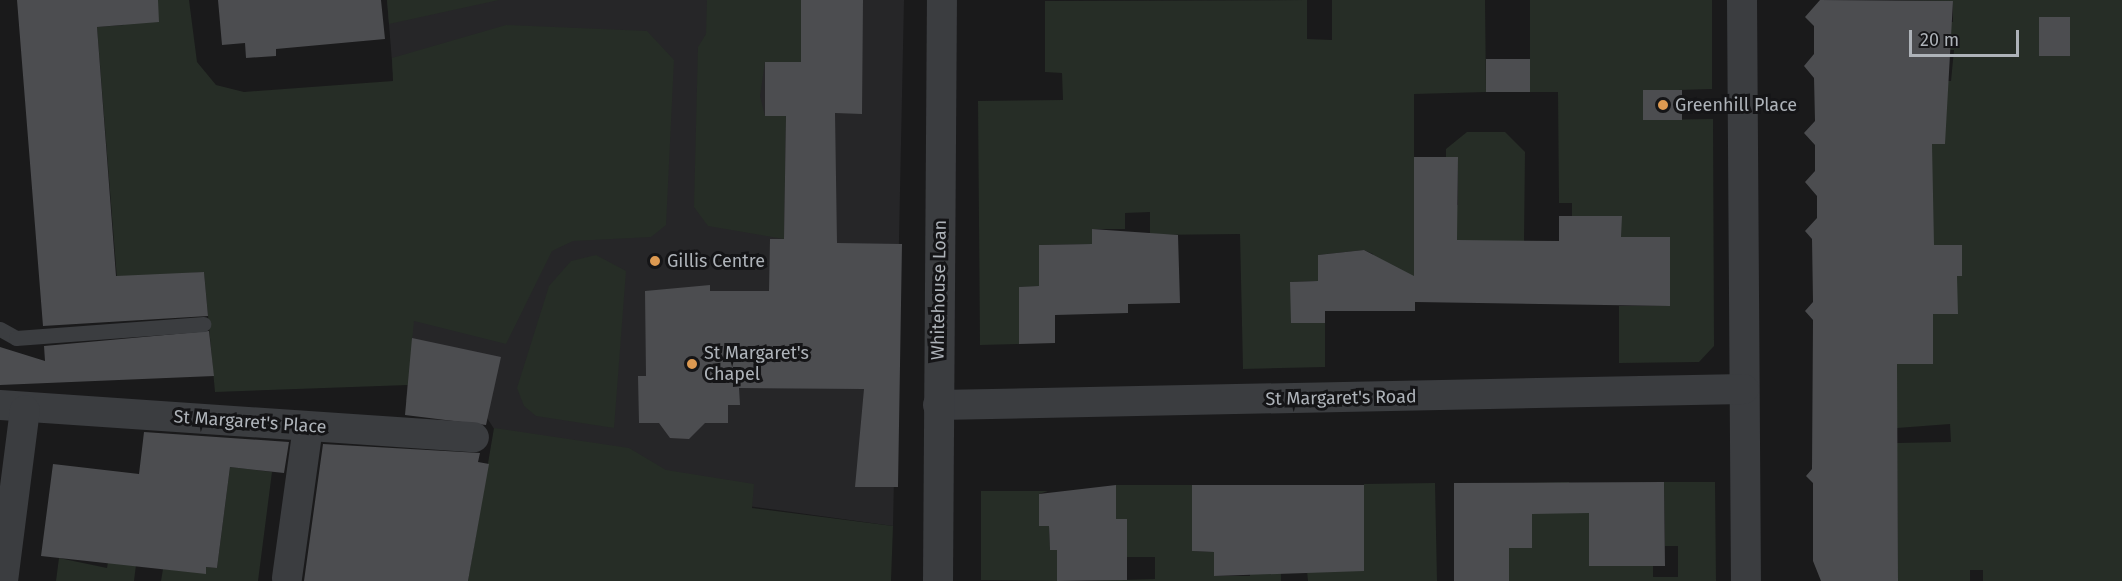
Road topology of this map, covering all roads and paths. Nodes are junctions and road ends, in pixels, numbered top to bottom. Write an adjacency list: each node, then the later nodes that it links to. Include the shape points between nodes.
1 (942, 0): 6 (street, Whitehouse Loan)
2 (1743, 0): 5 (street)
3 (203, 324): 4 (lane, via 16,338)
4 (0, 329)
5 (1744, 390): 6 (street, St Margaret's Road); 14 (street)
6 (938, 405): 13 (street, Whitehouse Loan)
7 (13, 408): 8 (street, St Margaret's Place, via 81,408); 10 (street, St Margaret's Place)
8 (308, 427): 9 (street, St Margaret's Place); 11 (street)
9 (474, 437)
10 (6, 504): 12 (street, St Margaret's Place)
11 (287, 578)
12 (3, 581)
13 (938, 581)
14 (1746, 581)

